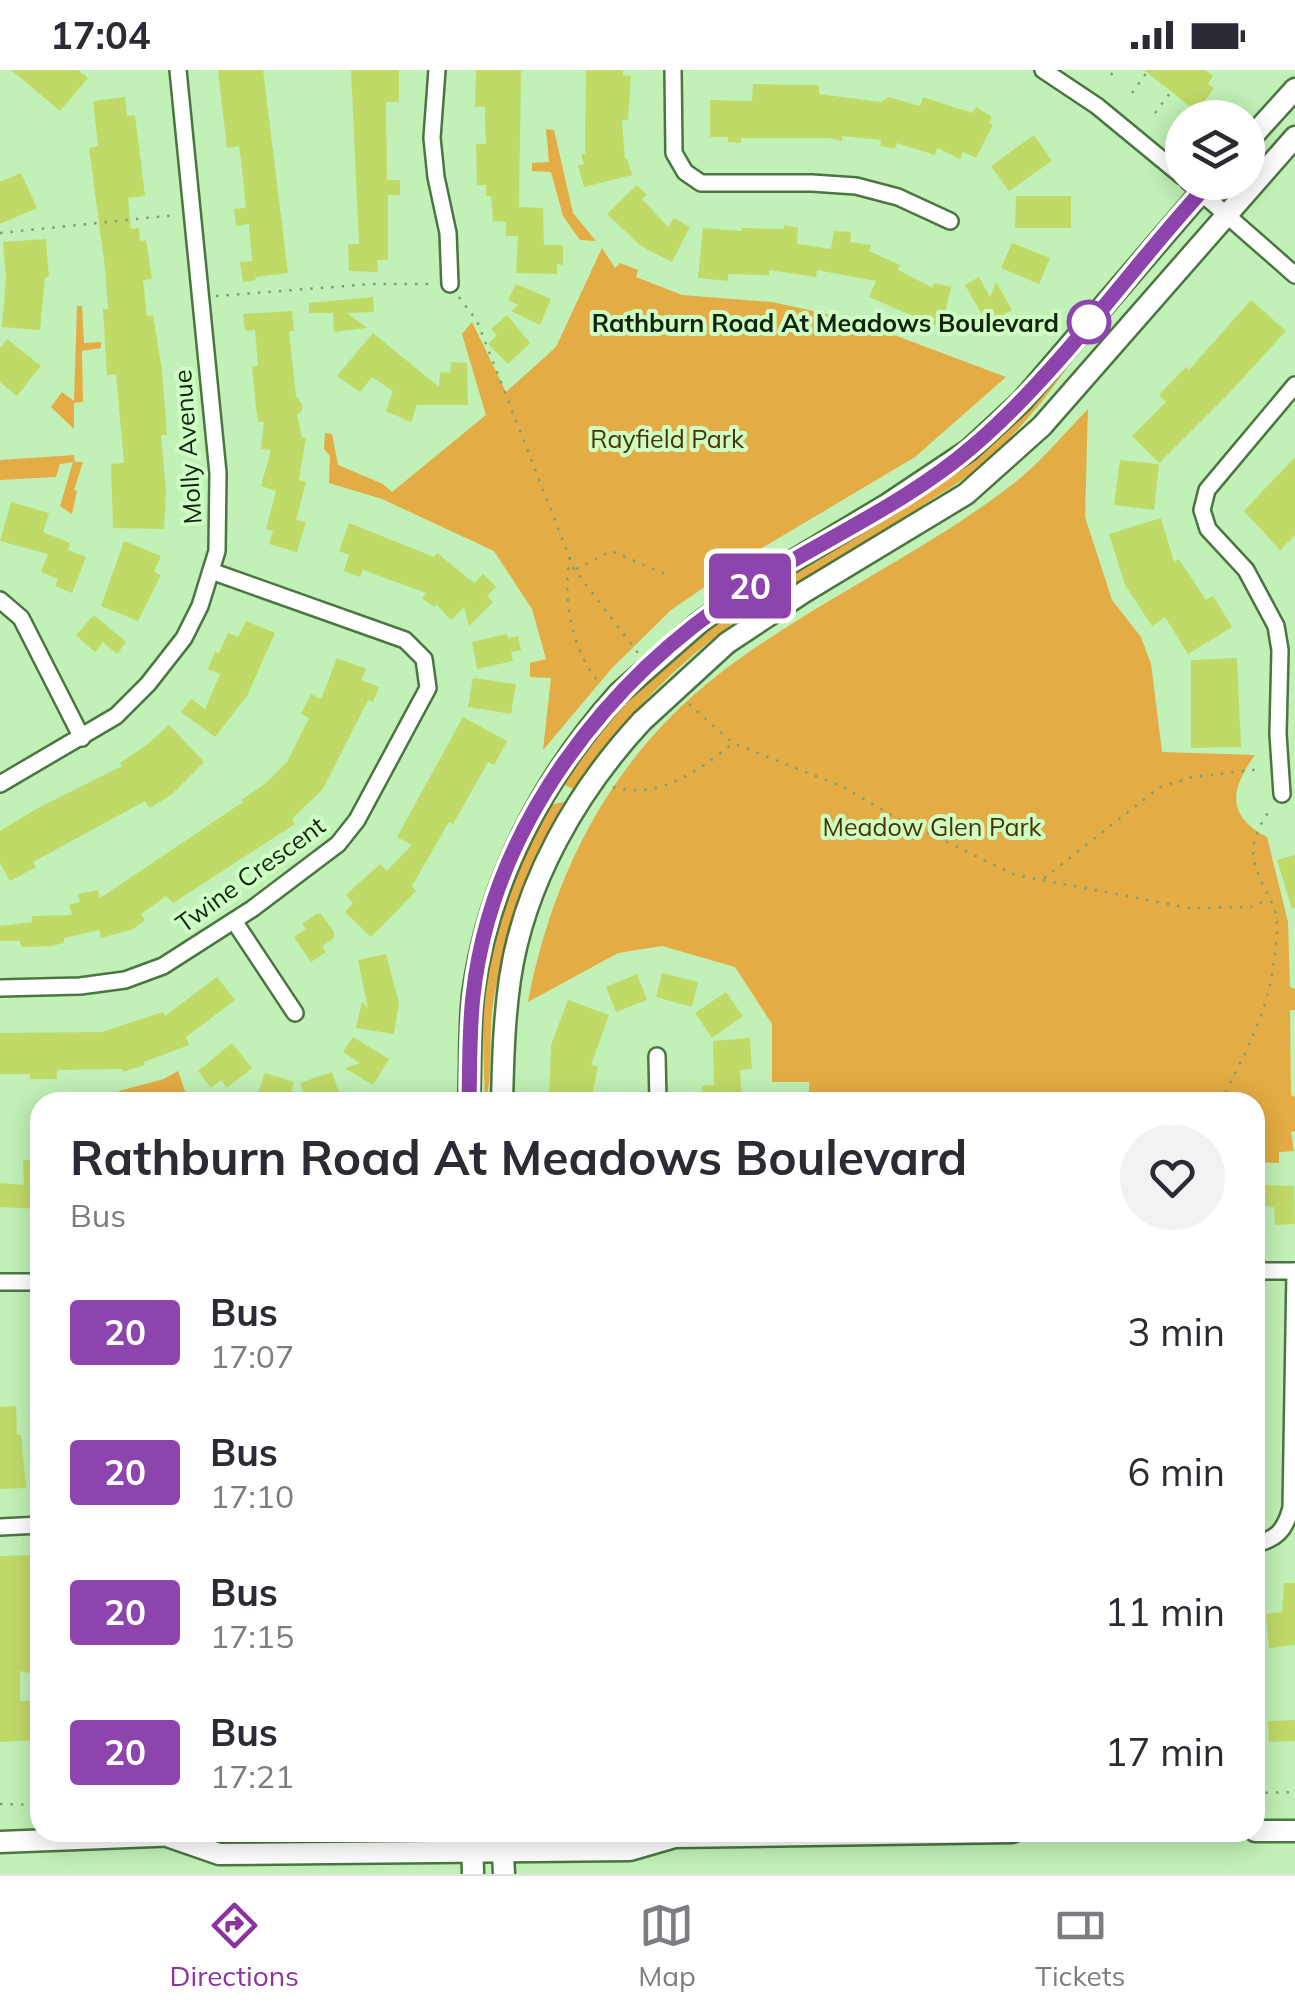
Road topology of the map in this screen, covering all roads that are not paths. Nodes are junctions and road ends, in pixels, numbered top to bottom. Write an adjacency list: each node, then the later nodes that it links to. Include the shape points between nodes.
1 (178, 70): 16 (street, Molly Avenue, via 220,512)
2 (437, 70): 14 (street, via 432,138)
3 (673, 70): 12 (street, via 674,153 701,183 856,186)
4 (1043, 70): 8 (street)
5 (1295, 89): 6 (street)
6 (1265, 123)
7 (1295, 136): 11 (street)
8 (1165, 162)
9 (1188, 200): 25 (street, bridge, via 1021,402 969,450 742,591 610,690 539,803 494,904 473,997)
10 (1212, 200): 11 (street)
11 (1226, 216): 13 (street); 26 (street, bridge, via 1001,464 966,494 727,643 642,720 596,773 524,919 510,976)
12 (950, 221)
13 (1295, 275)
14 (450, 284)
15 (1295, 385): 20 (street, via 1207,490 1202,510 1208,529 1246,570 1276,626)
16 (212, 571): 18 (street, Molly Avenue, via 168,663 116,716); 21 (street, Twine Crescent, via 405,640 424,658 428,688 338,844)
17 (0, 600): 18 (street, via 20,618)
18 (82, 738): 19 (street, Molly Avenue)
19 (0, 784)
20 (1282, 794)
21 (234, 921): 22 (street, Twine Crescent, via 163,966 125,980); 23 (street)
22 (0, 988)
23 (295, 1013)
24 (658, 1056): 27 (street)
25 (469, 1092)
26 (502, 1092)
27 (658, 1092)
28 (1265, 1271): 29 (street)
29 (1295, 1271): 34 (street, via 1291,1508 1287,1526)
30 (0, 1282): 31 (street)
31 (30, 1282)
32 (30, 1525): 33 (street)
33 (0, 1526)
34 (1265, 1540)
35 (1265, 1831): 36 (street)
36 (1295, 1832)
37 (30, 1841): 38 (street)
38 (0, 1842)
39 (184, 1842): 40 (street, via 219,1854)
40 (472, 1842): 41 (street); 43 (street)
41 (502, 1842): 42 (street, via 630,1850); 44 (street)
42 (649, 1842)
43 (473, 1874)
44 (504, 1874)

